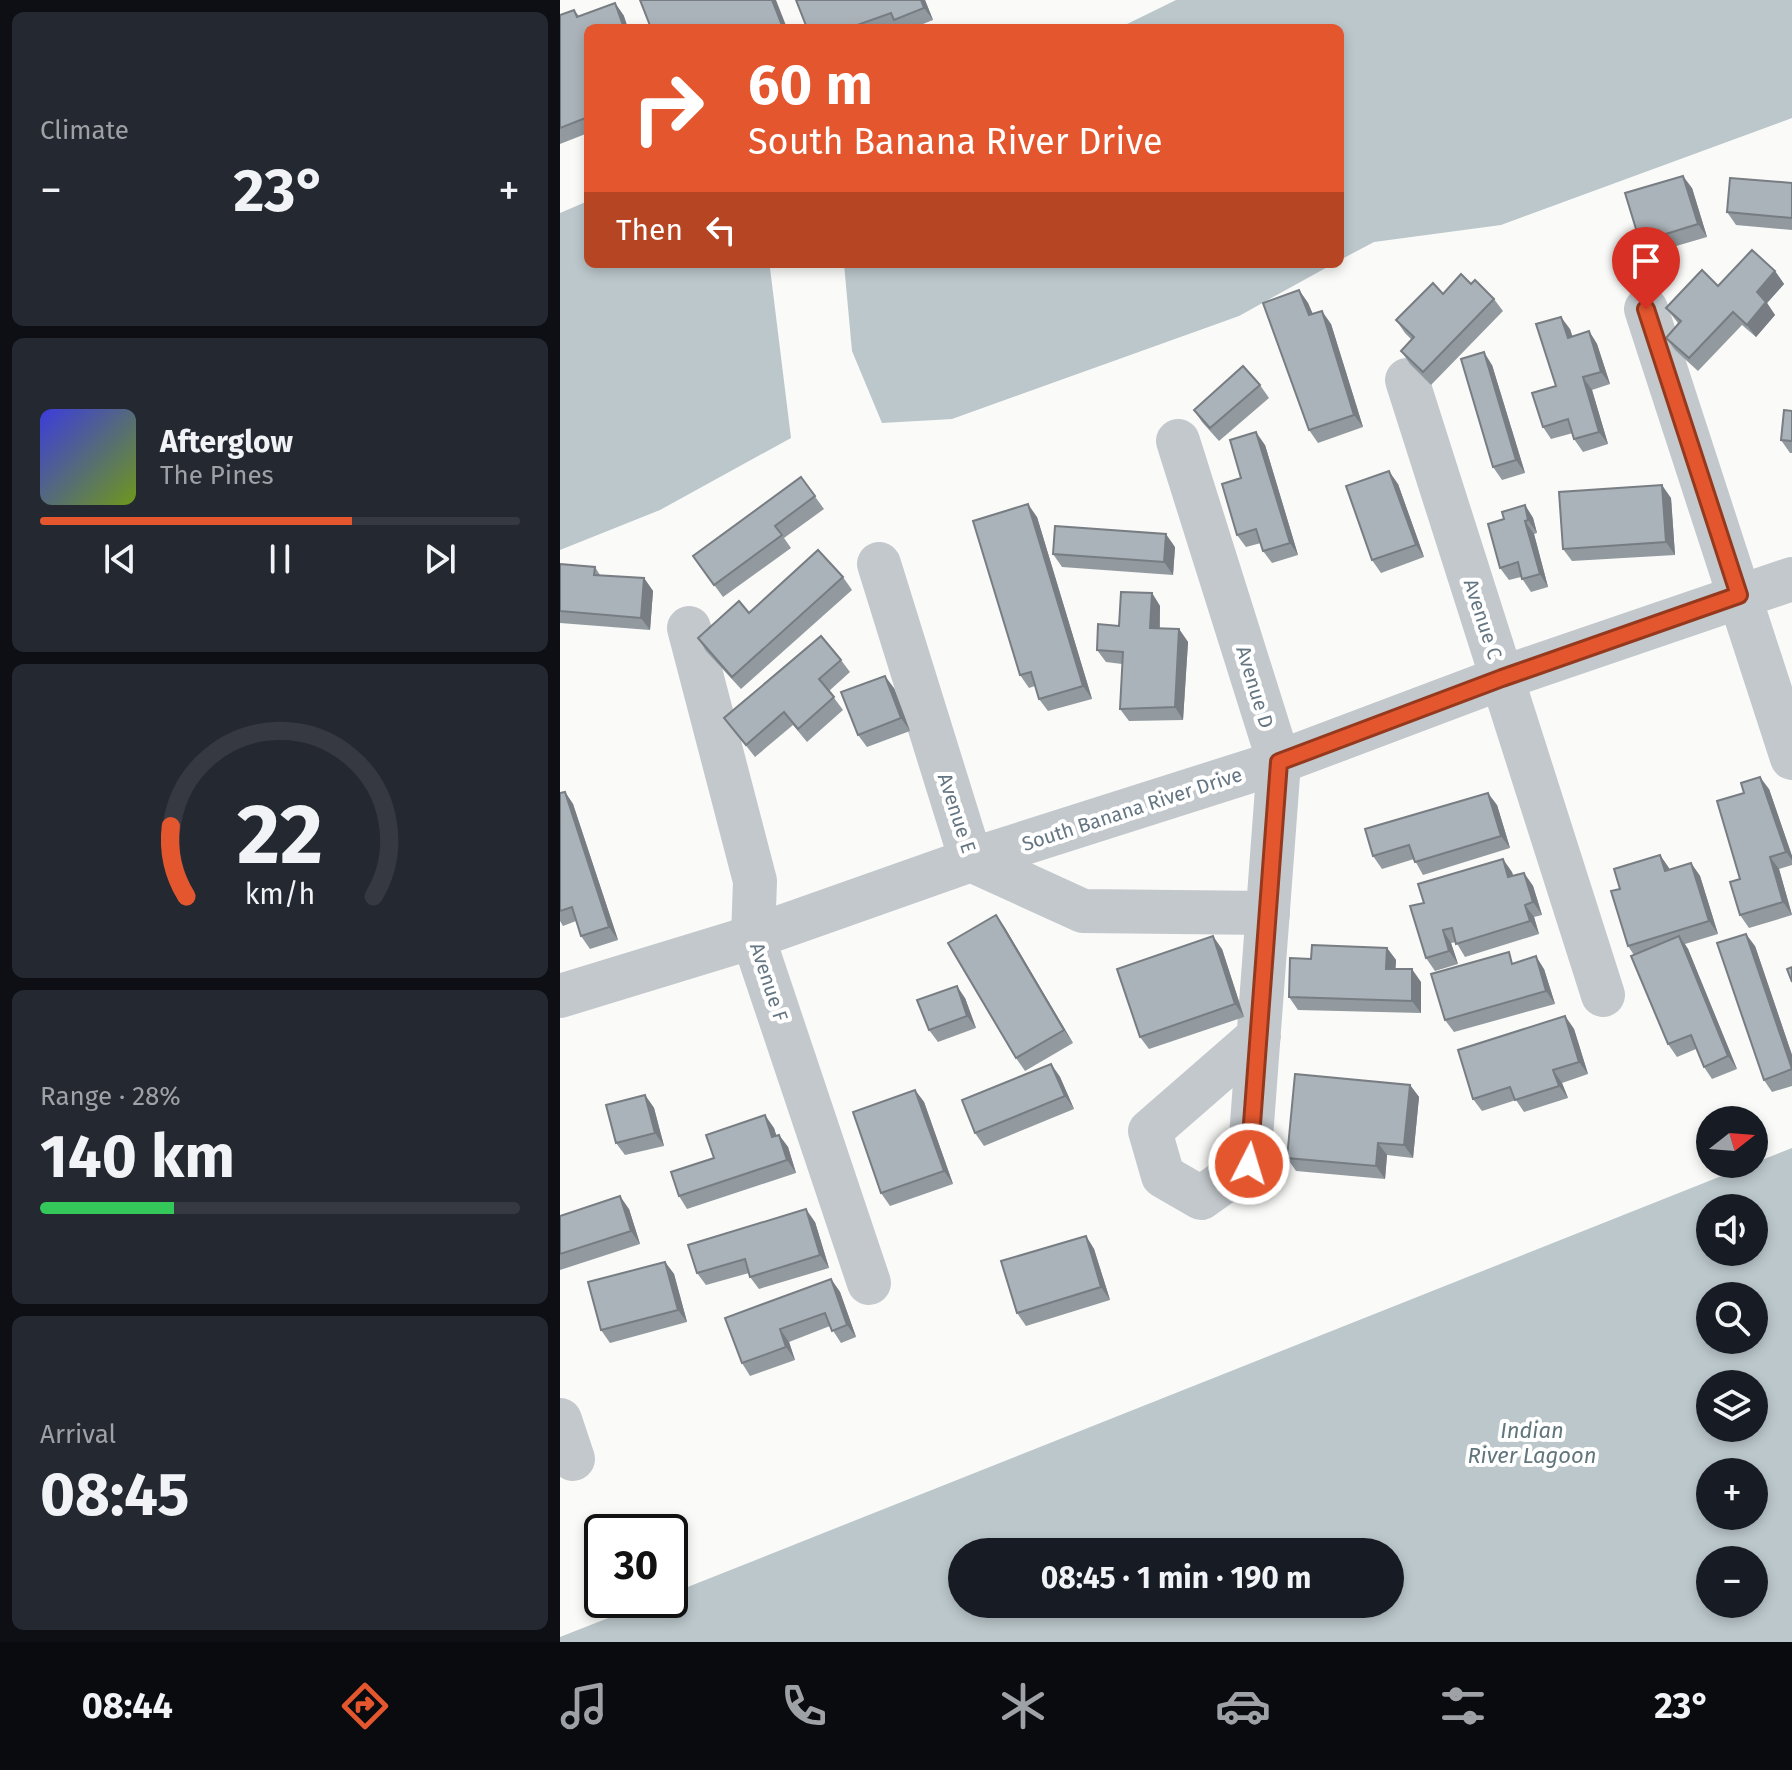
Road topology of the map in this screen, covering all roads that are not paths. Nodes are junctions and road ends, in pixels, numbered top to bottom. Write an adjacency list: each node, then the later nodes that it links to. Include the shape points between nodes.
1 (1646, 309): 6 (street)
2 (1407, 380): 8 (street, Avenue C)
3 (1178, 441): 10 (street, Avenue D)
4 (879, 564): 11 (street, Avenue E)
5 (1792, 579): 6 (street, South Banana River Drive)
6 (1739, 595): 8 (street, South Banana River Drive); 9 (street)
7 (689, 628): 13 (street, Avenue F, via 755,881)
8 (1502, 678): 10 (street, South Banana River Drive); 14 (street, Avenue C)
9 (1792, 758)
10 (1279, 762): 11 (street, South Banana River Drive); 12 (street, Avenue D)
11 (971, 860): 12 (street, Avenue E, via 1083,911); 13 (street, South Banana River Drive)
12 (1268, 913): 16 (street, Avenue D)
13 (753, 937): 15 (street, South Banana River Drive); 17 (street, Avenue F)
14 (1603, 995)
15 (560, 996)
16 (1259, 1036)
17 (869, 1283)

